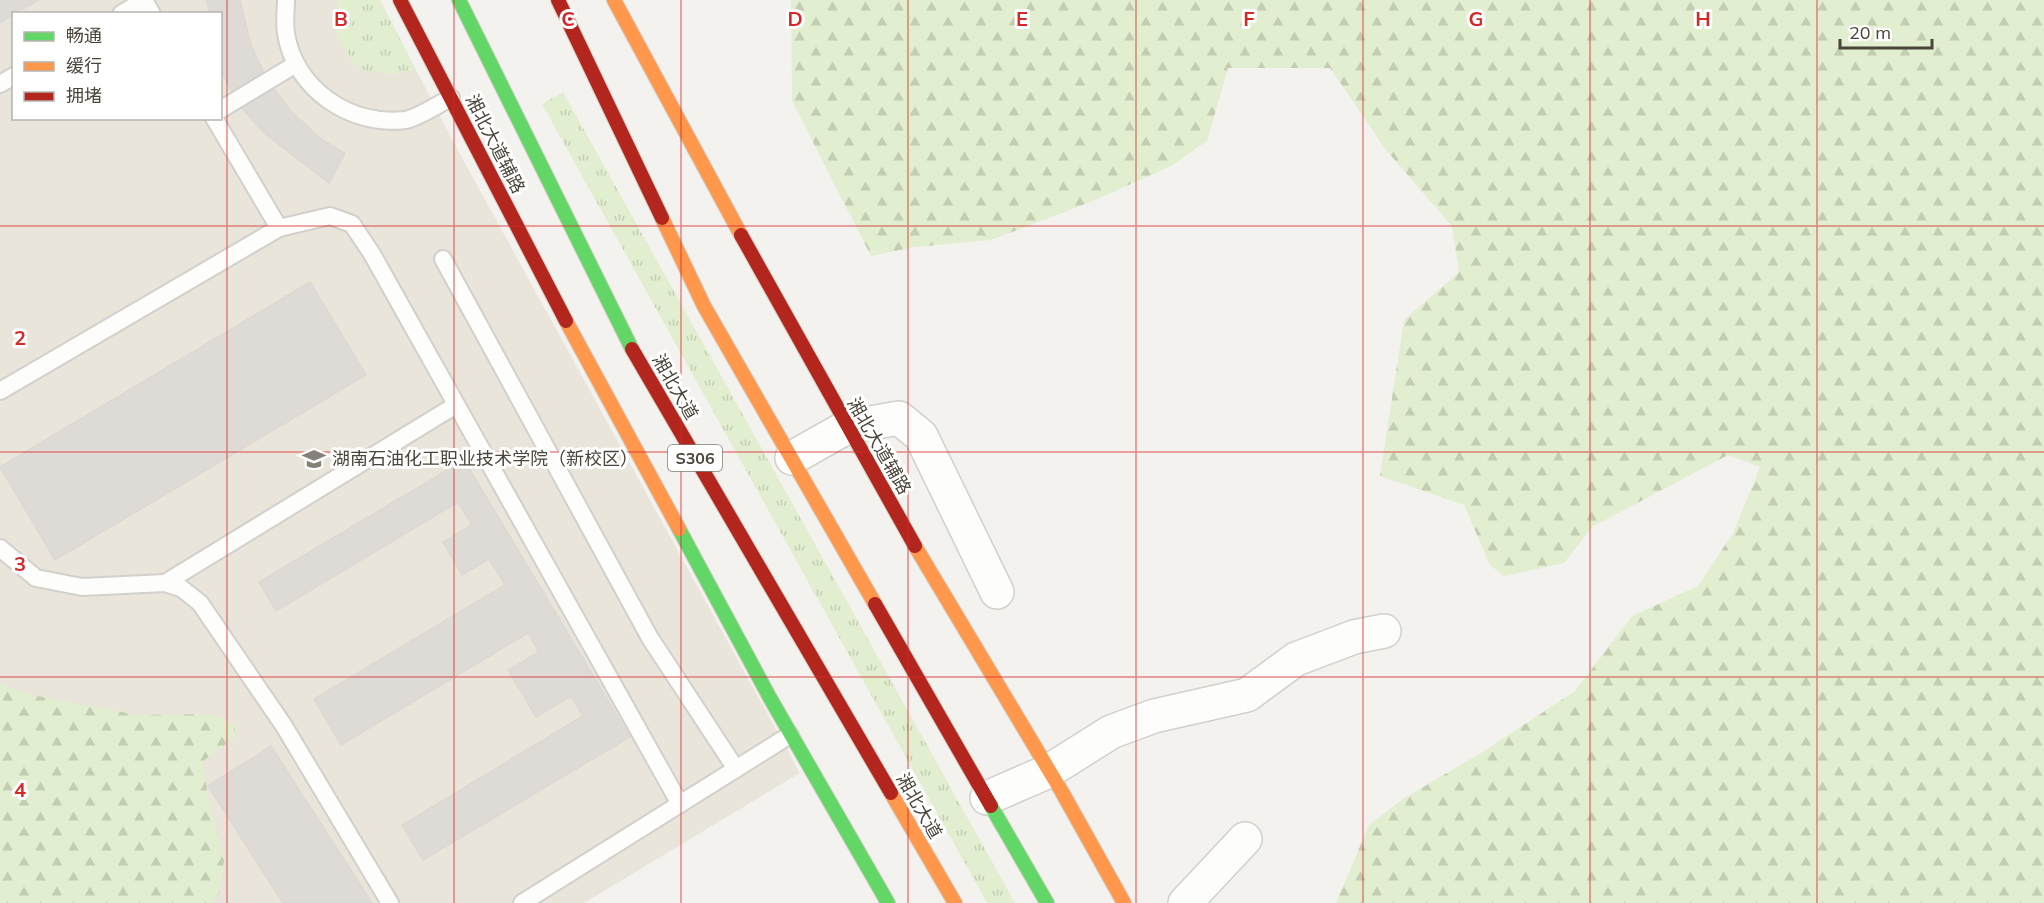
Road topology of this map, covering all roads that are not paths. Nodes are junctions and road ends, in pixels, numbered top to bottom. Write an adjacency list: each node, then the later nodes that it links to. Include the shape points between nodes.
1 (144, 0): 7 (lane)
2 (286, 0): 8 (lane, via 286,33)
3 (400, 0): 9 (main road, 湘北大道辅路)
4 (459, 0): 31 (main road, 湘北大道 / S306, via 635,355)
5 (558, 0): 17 (main road, via 704,306)
6 (614, 0): 16 (main road, 湘北大道辅路)
7 (124, 12)
8 (296, 64): 9 (lane, via 315,91 342,110 374,120 406,120); 10 (lane)
9 (451, 98): 22 (main road, 湘北大道辅路, via 558,306)
10 (222, 109)
11 (215, 120): 12 (lane)
12 (279, 228): 14 (lane); 15 (lane, via 330,216 352,224)
13 (443, 259): 23 (lane, via 650,638)
14 (0, 391)
15 (456, 405): 19 (lane); 26 (lane)
16 (847, 427): 17 (street); 20 (street, via 899,418 921,436); 24 (main road, 湘北大道辅路)
17 (792, 458): 25 (main road)
18 (0, 548): 19 (lane, via 36,578 82,587)
19 (165, 583): 28 (lane, via 181,588 200,603 284,726)
20 (997, 592)
21 (1384, 631): 24 (street, via 1296,659 1247,695 1154,716 1111,732)
22 (790, 735): 23 (lane); 30 (main road, 湘北大道辅路)
23 (736, 769): 26 (lane)
24 (1049, 771): 25 (street); 33 (main road, 湘北大道辅路)
25 (987, 798): 32 (main road)
26 (680, 804): 29 (lane)
27 (1245, 839): 34 (street)
28 (390, 903)
29 (522, 903)
30 (888, 903)
31 (955, 903)
32 (1047, 903)
33 (1124, 903)
34 (1185, 903)

